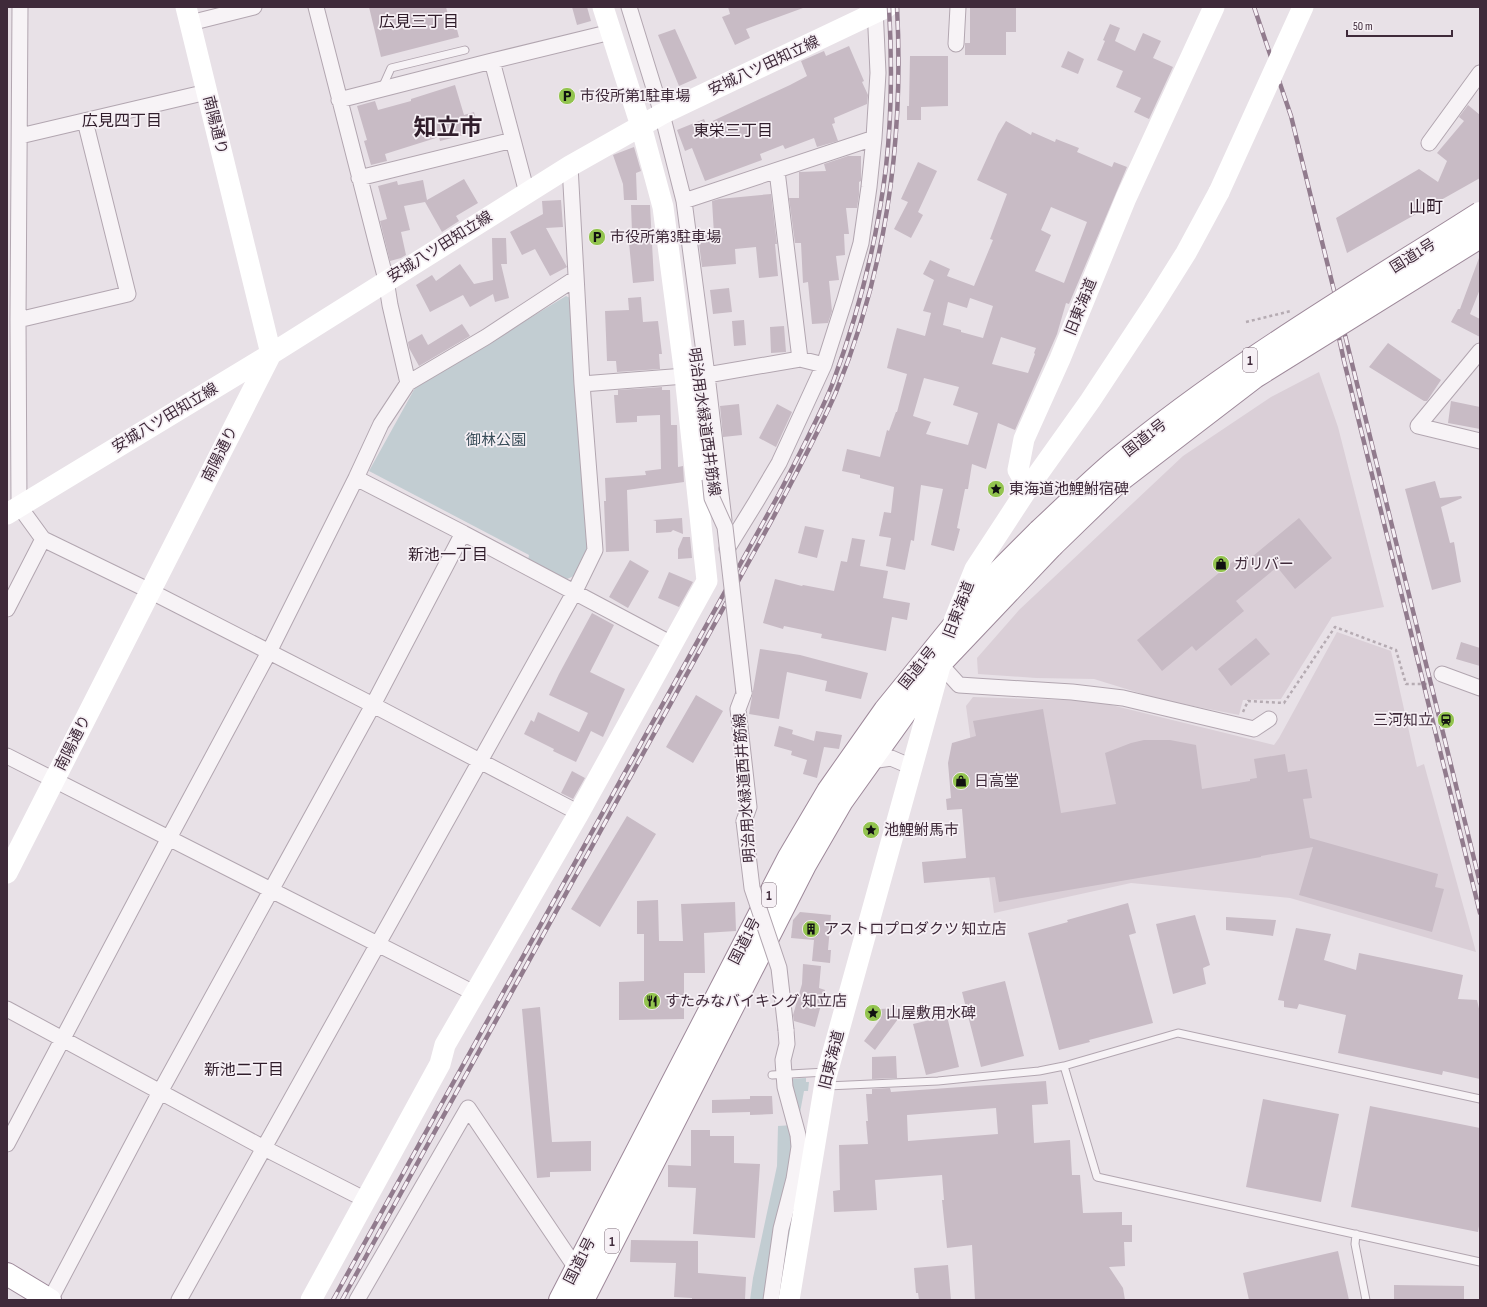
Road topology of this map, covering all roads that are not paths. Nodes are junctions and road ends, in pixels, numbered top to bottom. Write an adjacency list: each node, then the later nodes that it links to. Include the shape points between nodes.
1 (20, 7): 22 (street)
2 (254, 7): 11 (street)
3 (316, 7): 19 (street)
4 (603, 7): 12 (street)
5 (618, 7): 20 (street, 明治用水緑道西井筋線)
6 (629, 7): 20 (street)
7 (958, 7): 13 (street)
8 (1214, 7): 46 (street, 旧東海道, via 1126,198 1024,439 1018,470)
9 (1303, 7): 46 (street, bridge, via 1218,192 1186,253 1090,401)
10 (880, 9): 20 (street, 安城八ツ田知立線); 23 (street)
11 (188, 11): 18 (street, 南陽通り)
12 (611, 32): 15 (street); 20 (street)
13 (956, 44)
14 (464, 50): 17 (lane, via 391,68)
15 (492, 61): 17 (street); 24 (street)
16 (1480, 72): 25 (street)
17 (382, 89): 19 (street)
18 (207, 92): 21 (street); 37 (street, 南陽通り)
19 (339, 100): 28 (street)
20 (653, 119): 26 (street, 安城八ツ田知立線); 30 (street); 41 (street); 76 (street, 明治用水緑道西井筋線, bridge, via 677,213 712,498 725,527 744,694 738,709 749,806 744,822 752,888 779,968 786,1030 787,1044)
21 (85, 121): 22 (street); 35 (street, via 128,294)
22 (20, 136): 35 (street)
23 (874, 138): 27 (street); 39 (street, via 861,243)
24 (513, 140): 28 (street); 29 (street)
25 (1429, 143)
26 (570, 166): 29 (street, 安城八ツ田知立線); 33 (street)
27 (777, 171): 30 (street); 38 (street)
28 (359, 178): 34 (street)
29 (527, 193): 34 (street, 安城八ツ田知立線)
30 (684, 201): 40 (street)
31 (1480, 213): 49 (highway, 国道1号 / 1, bridge, via 1249,360 1171,417 1115,462)
32 (1480, 237): 49 (highway, 国道1号 / 1, bridge, via 1255,377)
33 (576, 278): 42 (street, via 486,337); 43 (street)
34 (386, 280): 37 (street, 安城八ツ田知立線); 42 (street)
35 (18, 320): 47 (street)
36 (1480, 351): 44 (street, via 1418,426)
37 (271, 354): 47 (street, 安城八ツ田知立線); 51 (street, 南陽通り)
38 (800, 359): 39 (street); 40 (street)
39 (824, 365): 40 (street, via 779,463 727,549)
40 (707, 375)
41 (685, 376): 43 (street); 55 (street, via 707,581)
42 (408, 383): 45 (street, via 381,424)
43 (582, 384): 52 (street, via 596,550)
44 (1480, 441)
45 (356, 478): 48 (street); 56 (street)
46 (1028, 488): 54 (street, 旧東海道, via 975,569)
47 (13, 510): 50 (street)
48 (463, 533): 52 (street); 60 (street)
49 (1046, 538): 54 (highway, 国道1号 / 1, via 993,577); 57 (highway, 国道1号 / 1)
50 (43, 539): 51 (street); 53 (street)
51 (150, 591): 56 (street); 66 (street, 南陽通り)
52 (575, 591): 55 (street); 63 (street)
53 (7, 609)
54 (952, 627): 57 (street, 旧東海道); 85 (highway, 国道1号 / 1, via 885,710 828,791 789,856)
55 (672, 644): 67 (street)
56 (269, 652): 60 (street); 68 (street)
57 (940, 664): 61 (street, via 959,685 1123,698 1254,729); 64 (highway, 国道1号 / 1); 65 (street, 旧東海道)
58 (1442, 674): 59 (street)
59 (1480, 688)
60 (373, 705): 63 (street); 70 (street)
61 (1269, 719)
62 (7, 756): 66 (street)
63 (480, 760): 67 (street); 71 (street)
64 (872, 761): 65 (street, via 892,758); 94 (highway, 国道1号 / 1, via 842,800 805,865)
65 (912, 766): 77 (street, 旧東海道)
66 (54, 780): 68 (street); 69 (street, 南陽通り)
67 (579, 813): 72 (street)
68 (169, 838): 70 (street); 74 (street)
69 (7, 873)
70 (271, 891): 71 (street); 78 (street)
71 (378, 945): 72 (street); 81 (street)
72 (474, 993): 82 (street, via 445,1045 440,1064)
73 (7, 1009): 74 (street)
74 (62, 1038): 78 (street); 80 (street)
75 (1064, 1066): 77 (lane, via 1039,1071 938,1081); 79 (lane, via 1178,1033); 83 (lane, via 1097,1177)
76 (778, 1075): 77 (lane); 95 (street, 明治用水緑道西井筋線, via 787,1092 799,1147 781,1229)
77 (826, 1079): 96 (street, 旧東海道)
78 (160, 1092): 81 (street); 89 (street)
79 (1480, 1099)
80 (7, 1144)
81 (264, 1148): 82 (street); 90 (street)
82 (366, 1200): 91 (street)
83 (1356, 1234): 84 (lane); 97 (lane, via 1355,1244)
84 (1480, 1262)
85 (576, 1268): 92 (street, via 468,1108); 93 (highway, 国道1号 / 1)
86 (7, 1274): 89 (highway)
87 (7, 1290): 88 (highway)
88 (23, 1300)
89 (50, 1300)
90 (179, 1300)
91 (311, 1300)
92 (357, 1300)
93 (560, 1300)
94 (582, 1300)
95 (771, 1300)
96 (789, 1300)
97 (1366, 1300)

